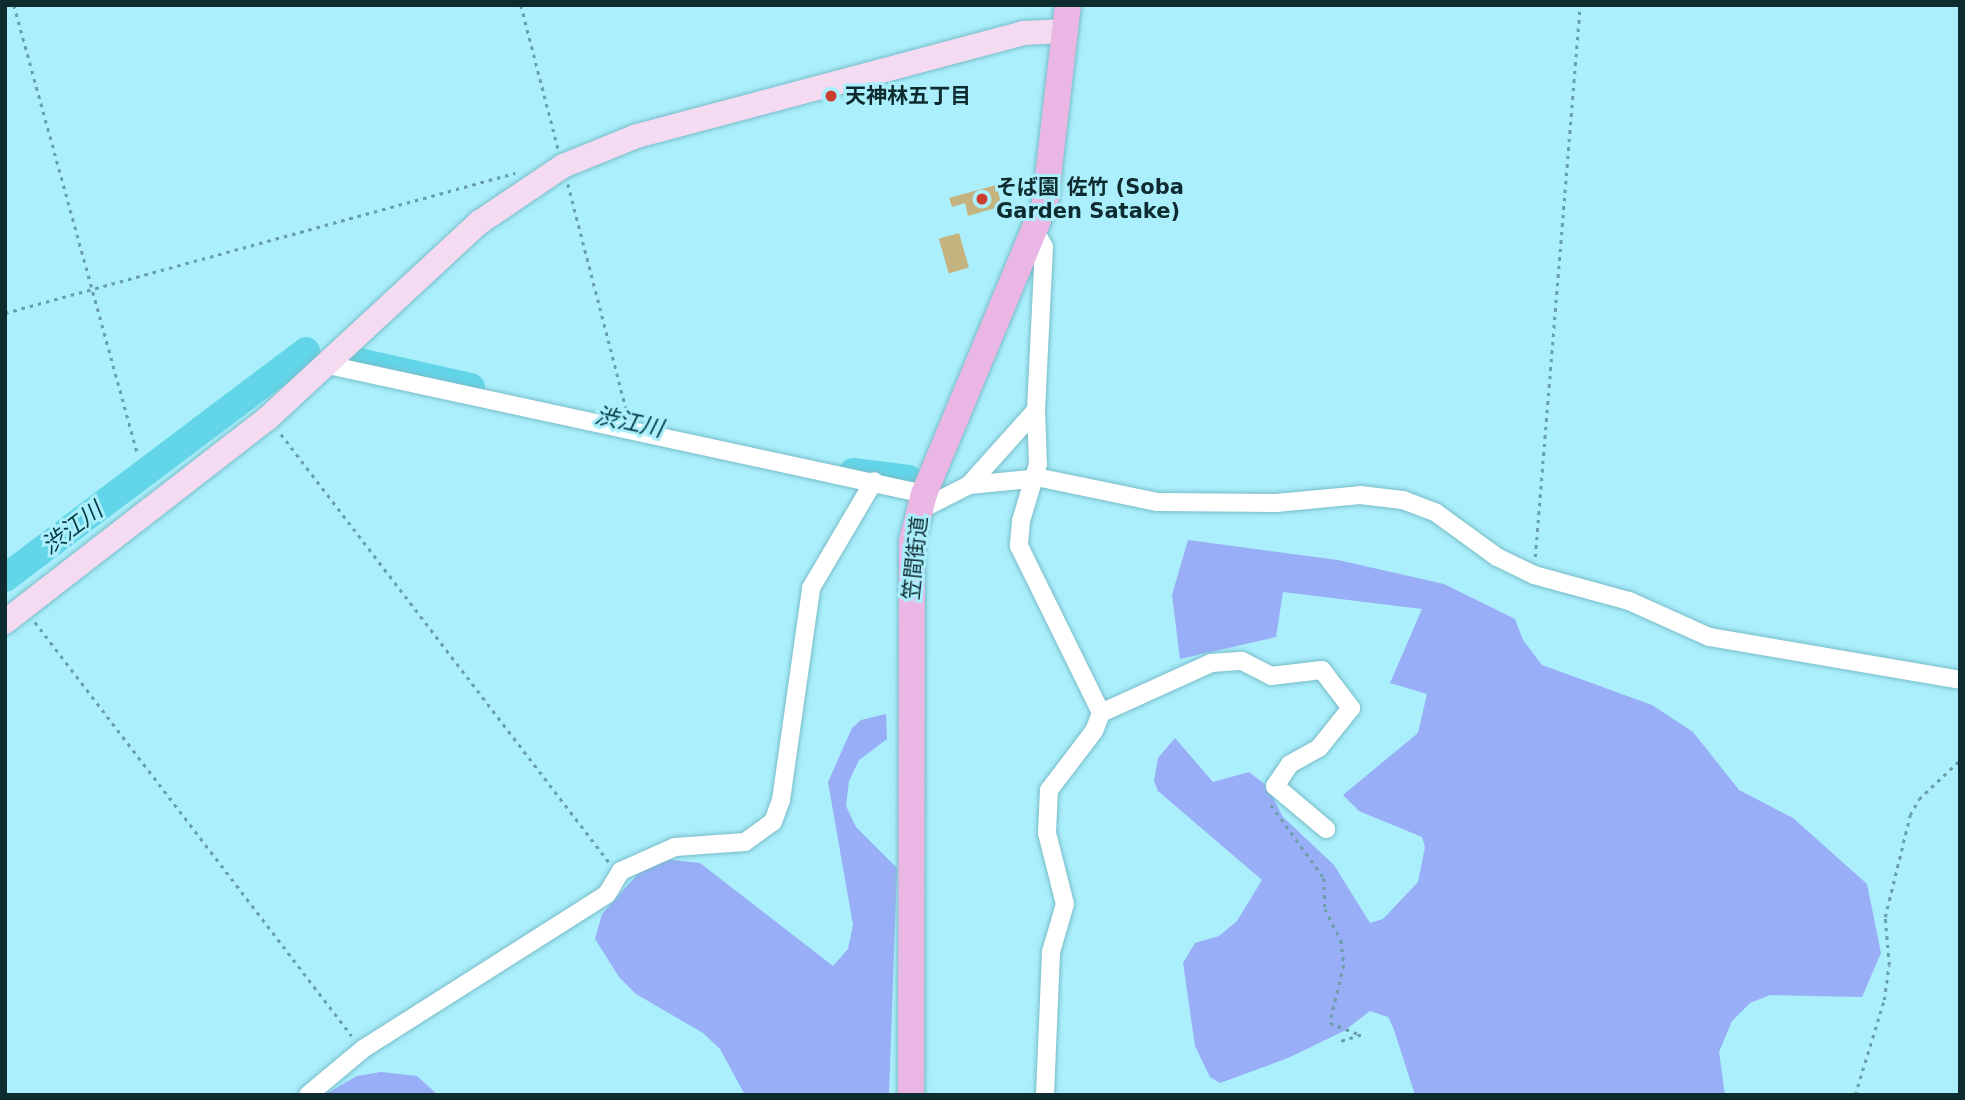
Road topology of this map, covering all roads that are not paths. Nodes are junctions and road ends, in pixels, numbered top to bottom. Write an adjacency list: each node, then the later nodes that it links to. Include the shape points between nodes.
1 (1067, 18): 2 (main road, 笠間街道, via 1051,177); 3 (street, via 637,136 563,166 471,230)
2 (1036, 233): 4 (street, via 1044,247); 8 (main road, 笠間街道)
3 (328, 365): 6 (street); 9 (street, via 268,418)
4 (1036, 410): 5 (street, via 1038,464); 7 (street)
5 (1031, 479): 7 (street); 10 (street, via 1072,482 1157,502 1276,503 1360,495 1403,499 1422,504 1497,556 1534,575 1629,601 1709,637); 11 (street, via 1019,546)
6 (874, 481): 8 (street); 13 (street, via 811,588 781,800 773,822 744,842 675,846 618,874 615,887 607,894 363,1049)
7 (970, 485): 8 (street)
8 (921, 503): 14 (main road, 笠間街道, via 910,592)
9 (15, 615)
10 (1960, 680)
11 (1101, 713): 12 (street, via 1211,663 1242,661 1271,676 1322,670 1351,708 1314,754 1282,772 1275,789); 15 (street, via 1094,731 1049,790 1047,833 1065,904 1051,952)
12 (1326, 829)
13 (308, 1095)
14 (911, 1095)
15 (1045, 1095)

